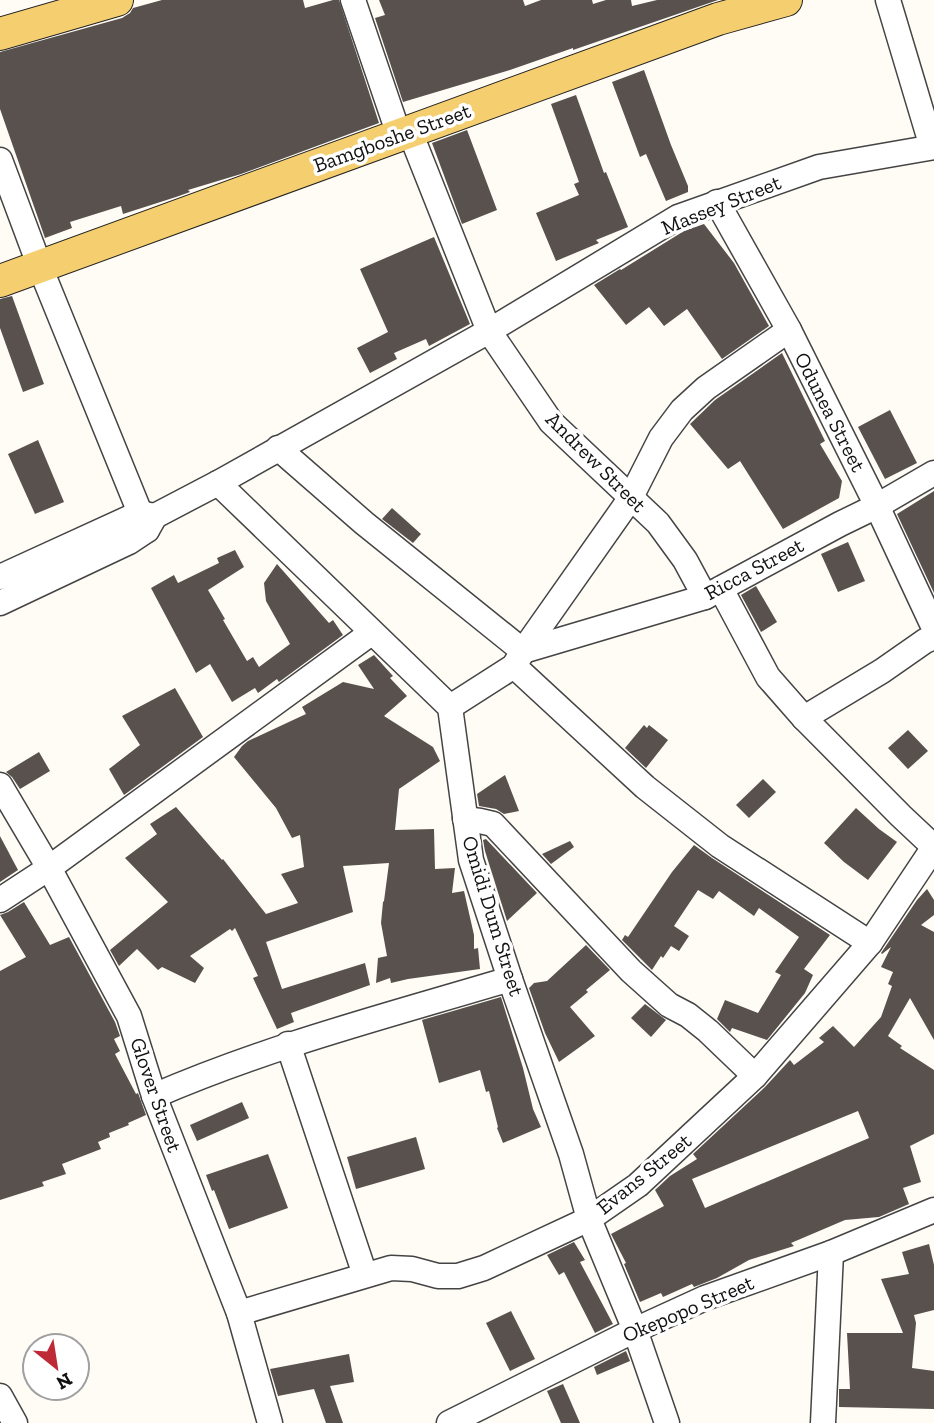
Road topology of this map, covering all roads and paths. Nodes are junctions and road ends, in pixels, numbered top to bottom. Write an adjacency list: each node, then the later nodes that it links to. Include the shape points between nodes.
1 (117, 0): 6 (main road)
2 (353, 0): 7 (street, Andrew Street)
3 (786, 0): 5 (main road, Bamgboshe Street)
4 (888, 0): 8 (street)
5 (718, 10): 7 (main road, Bamgboshe Street)
6 (0, 34)
7 (405, 133): 11 (main road, Bamgboshe Street); 14 (street, Andrew Street)
8 (933, 147): 10 (street, Massey Street, via 819,167)
9 (0, 160): 11 (street)
10 (717, 202): 13 (street, Odunea Street); 14 (street, Massey Street, via 678,217)
11 (40, 267): 12 (main road, Bamgboshe Street); 20 (street)
12 (0, 281)
13 (789, 330): 18 (street, via 706,387 682,410 661,438); 19 (street, Odunea Street)
14 (489, 331): 15 (street, Massey Street); 18 (street, Andrew Street, via 551,422)
15 (278, 448): 17 (street, Massey Street); 27 (street)
16 (934, 473): 19 (street, Ricca Street)
17 (218, 483): 20 (street, Massey Street); 25 (street)
18 (630, 499): 22 (street, Andrew Street, via 658,523); 27 (street)
19 (877, 506): 22 (street, Ricca Street); 24 (street, Odunea Street)
20 (147, 520): 21 (street); 23 (street, via 129,542)
21 (0, 577)
22 (713, 593): 27 (street, Ricca Street); 29 (street, Andrew Street, via 768,677)
23 (0, 603)
24 (934, 628)
25 (371, 633): 28 (street); 33 (street)
26 (934, 637): 29 (street)
27 (519, 658): 28 (street); 35 (street, via 645,787 720,846)
28 (450, 707): 31 (street, Omidi Dum Street)
29 (804, 718): 32 (street, Andrew Street)
30 (0, 785): 33 (street, Glover Street)
31 (465, 819): 36 (street, Omidi Dum Street, via 471,860); 38 (street, via 493,824 631,971 708,1031)
32 (934, 847): 35 (street, Evans Street)
33 (49, 869): 34 (street); 39 (street, Glover Street, via 129,1016)
34 (0, 900)
35 (870, 943): 38 (street, Evans Street)
36 (510, 979): 37 (street); 41 (street, Omidi Dum Street, via 572,1154)
37 (289, 1044): 39 (street); 43 (street)
38 (755, 1076): 41 (street, Evans Street, via 638,1185)
39 (154, 1096): 44 (street, Glover Street)
40 (934, 1210): 42 (street, Okepopo Street)
41 (589, 1219): 43 (street, Evans Street, via 458,1276 391,1268); 45 (street, Omidi Dum Street)
42 (831, 1253): 45 (street, Okepopo Street, via 705,1298); 51 (street)
43 (365, 1275): 44 (street, Evans Street)
44 (239, 1313): 48 (street, Glover Street)
45 (635, 1330): 49 (street, Okepopo Street); 50 (street, Omidi Dum Street)
46 (0, 1396): 47 (street)
47 (15, 1423)
48 (270, 1423)
49 (449, 1423)
50 (667, 1423)
51 (823, 1423)

